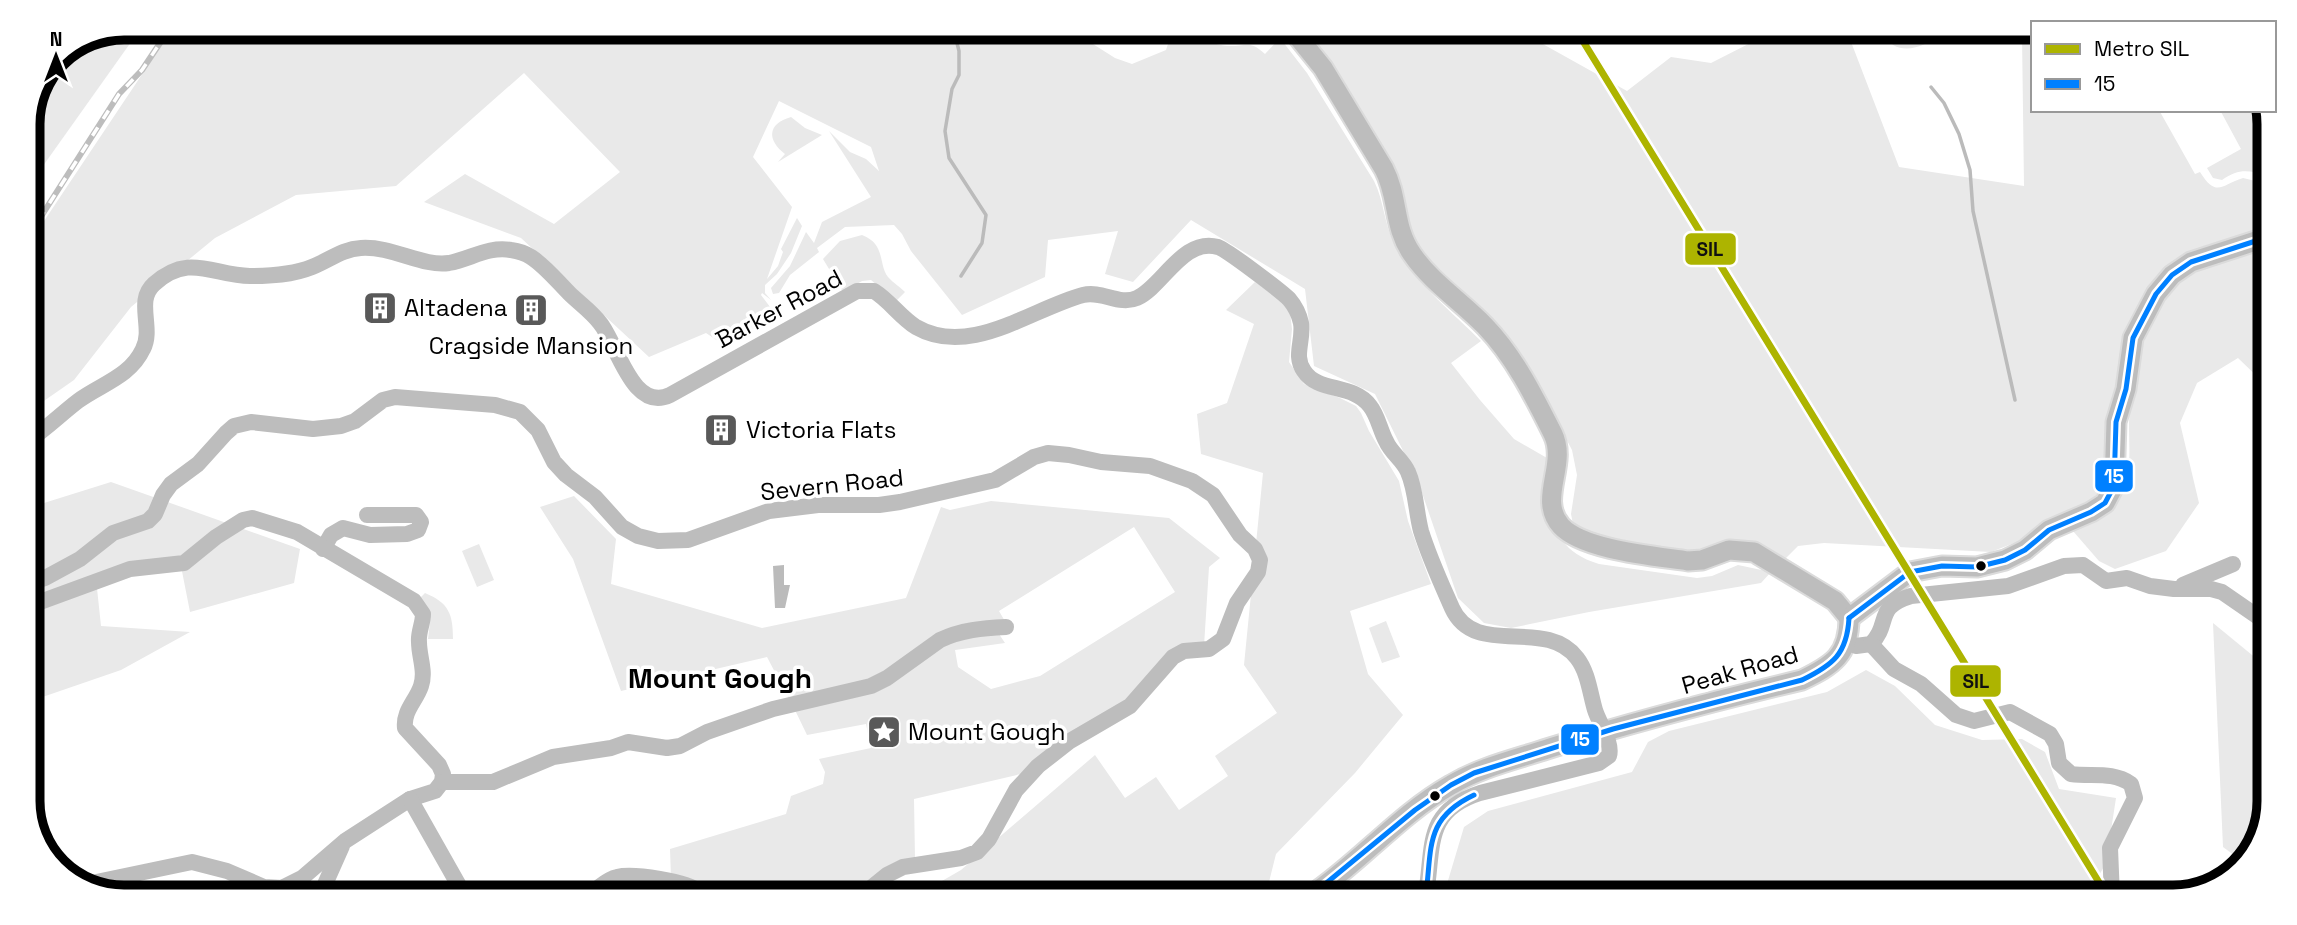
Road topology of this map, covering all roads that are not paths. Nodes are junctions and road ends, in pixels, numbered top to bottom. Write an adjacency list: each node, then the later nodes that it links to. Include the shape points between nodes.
1 (1300, 40): 9 (main road, via 1323,68 1384,169 1399,230 1412,254 1494,336 1524,380 1556,441 1558,466 1551,498 1560,525 1591,544 1688,561 1750,550)
2 (2257, 240): 10 (main road, via 2191,262 2156,294 2133,338 2115,427 2114,486 2105,503 2049,530 2005,560 1910,572)
3 (40, 431): 17 (street, Barker Road, via 135,362 147,339 147,293 162,278 188,268 207,267 235,276 274,275 305,270 358,248 385,249 442,263 496,249 519,251 536,261 601,323 634,384 659,398 857,291 874,291 924,331 966,337 1084,295 1133,300 1186,255 1214,247 1292,303 1302,326 1299,357 1307,375 1353,392 1370,405 1388,446 1408,473 1425,542 1461,623 1479,633 1543,638 1566,647 1581,664)
4 (368, 515): 5 (street, via 416,515 421,522 418,530 407,534 370,535 343,528 331,535)
5 (323, 549): 11 (street, via 297,532 247,519 184,563 130,569); 18 (street, via 414,601 422,611 418,638 424,675 404,722 439,765)
6 (2233, 564): 8 (street)
7 (40, 580): 28 (street, Severn Road, via 80,559 113,533 148,521 171,484 198,464 234,426 251,422 313,429 341,426 395,397 516,409 538,430 566,475 595,497 622,527 658,541 688,540 769,511 888,504 999,479 1048,453 1154,468 1192,481 1213,495 1257,552 1259,568 1234,608 1223,639 1209,649 1173,657 1130,706 1038,766 1016,790 983,847 961,858 903,866)
8 (2174, 589): 12 (street, via 2222,593); 16 (street, via 2127,578 2106,581 2082,565 2064,566 2008,586 1901,598 1886,611)
9 (1822, 593): 10 (main road, via 1843,600); 13 (main road)
10 (1877, 597): 13 (main road)
11 (40, 602)
12 (2257, 616)
13 (1849, 618): 15 (main road)
14 (1006, 627): 18 (street, via 950,636 871,686 773,709 680,746 628,742 553,757 493,782)
15 (1847, 642): 16 (street); 17 (main road, Peak Road, via 1837,659 1802,680)
16 (1871, 645): 31 (street, via 1894,669 1921,684 1956,715 1973,721 2003,712 2018,714 2050,734 2059,763 2071,774 2108,775 2131,784 2135,798 2110,848)
17 (1603, 732): 29 (main road, Peak Road, via 1483,770 1451,785); 30 (street, via 1611,752 1605,760 1471,796 1446,811 1433,835)
18 (442, 782): 19 (street, via 435,791)
19 (410, 799): 20 (street); 25 (street)
20 (345, 841): 23 (street); 24 (street)
21 (103, 881): 22 (street, via 192,862)
22 (260, 885)
23 (289, 885)
24 (324, 885)
25 (459, 885)
26 (601, 885): 27 (street, via 628,876)
27 (685, 885)
28 (875, 885)
29 (1326, 885)
30 (1427, 885)
31 (2112, 885)

